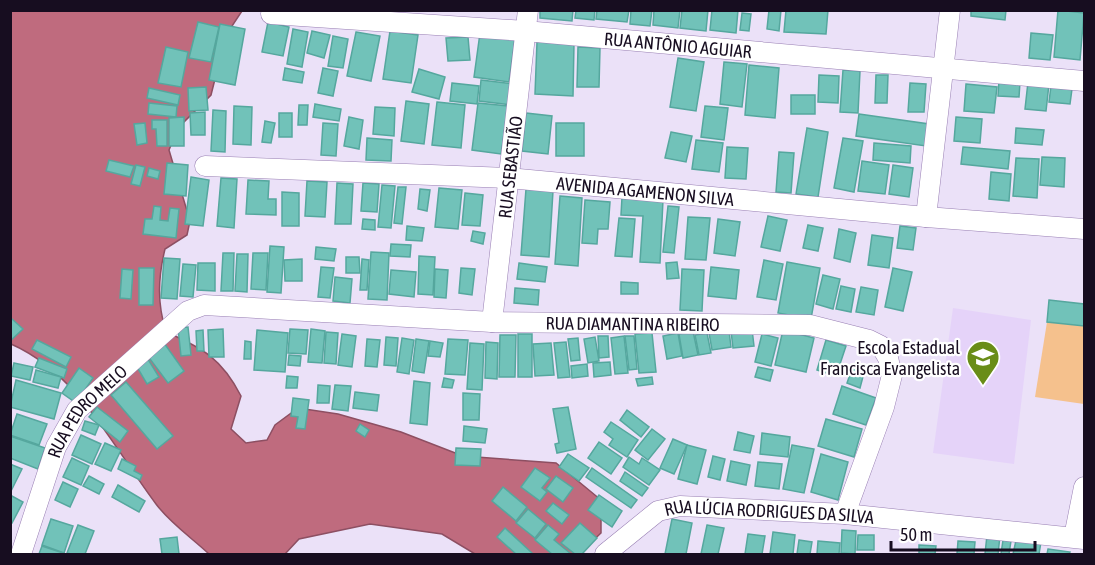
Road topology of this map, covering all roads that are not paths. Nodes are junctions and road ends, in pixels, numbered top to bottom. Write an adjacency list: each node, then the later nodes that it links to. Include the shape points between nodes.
1 (528, 10): 4 (street, RUA SEBASTIÃO)
2 (950, 10): 5 (street)
3 (271, 14): 4 (street, RUA ANTÔNIO AGUIAR)
4 (525, 31): 5 (street, RUA ANTÔNIO AGUIAR); 8 (street, RUA SEBASTIÃO)
5 (942, 68): 6 (street, RUA ANTÔNIO AGUIAR); 9 (street)
6 (1084, 81)
7 (205, 166): 8 (street, AVENIDA AGAMENON SILVA)
8 (508, 178): 9 (street, AVENIDA AGAMENON SILVA); 12 (street, RUA SEBASTIÃO)
9 (926, 217): 10 (street, AVENIDA AGAMENON SILVA)
10 (1084, 229)
11 (204, 305): 12 (street, RUA DIAMANTINA RIBEIRO); 17 (street, RUA PEDRO MELO, via 188,311 77,410 56,447)
12 (492, 322): 14 (street, RUA DIAMANTINA RIBEIRO, via 810,325 881,346 892,375)
13 (1084, 487): 15 (street)
14 (845, 514): 15 (street, RUA LÚCIA RODRIGUES DA SILVA); 16 (street, RUA LÚCIA RODRIGUES DA SILVA, via 680,506 658,512)
15 (1079, 538)
16 (608, 551)
17 (21, 555)

